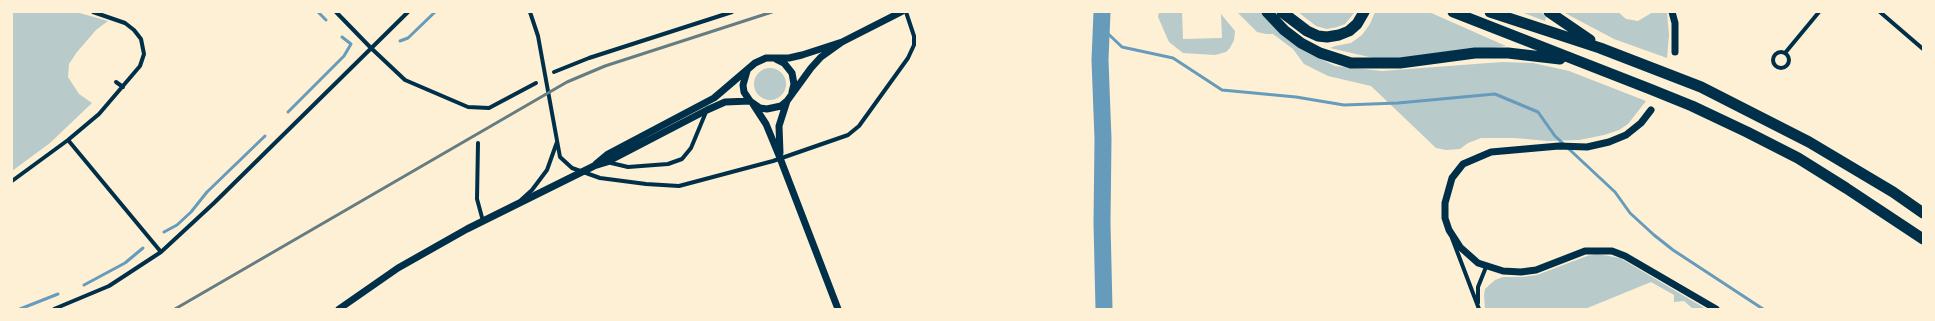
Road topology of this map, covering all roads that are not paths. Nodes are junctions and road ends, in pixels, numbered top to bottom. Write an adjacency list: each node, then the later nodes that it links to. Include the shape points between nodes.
1 (93, 12): 29 (street, via 125,23 140,39 144,54 140,66)
2 (336, 12): 18 (street)
3 (408, 12): 18 (street)
4 (530, 12): 35 (street, via 538,36)
5 (732, 12): 26 (street, via 589,58)
6 (901, 12): 17 (street)
7 (906, 12): 37 (street, via 914,36 914,45 908,58 859,126 848,135)
8 (1267, 12): 24 (highway, via 1300,43 1326,56 1351,62 1400,63 1475,53 1508,53)
9 (1282, 12): 10 (highway, via 1307,31 1318,36 1327,36 1349,31)
10 (1364, 12)
11 (1453, 12): 24 (highway)
12 (1490, 12): 19 (highway)
13 (1549, 12): 19 (highway)
14 (1672, 12): 21 (street, via 1675,23)
15 (1819, 12): 22 (street)
16 (1880, 12): 20 (street)
17 (842, 42): 23 (street, via 789,58); 30 (street, via 810,68)
18 (371, 48): 28 (street, via 405,80 468,107 489,108); 47 (street)
19 (1600, 48): 43 (highway, via 1702,87 1809,142)
20 (1923, 49)
21 (1675, 52)
22 (1785, 53)
23 (772, 58): 25 (street, via 755,62); 30 (street, via 784,63 792,72 794,84)
24 (1579, 62): 46 (highway, via 1692,106 1798,158)
25 (746, 71): 31 (street, via 744,92); 39 (street, via 714,98 608,154)
26 (554, 72)
27 (116, 82): 29 (street)
28 (536, 82)
29 (123, 87): 34 (street, via 99,114)
30 (789, 99): 31 (street, via 781,106 767,109); 37 (street, via 779,126)
31 (752, 103): 32 (street, via 725,102); 37 (street, via 766,124)
32 (707, 110): 38 (street); 38 (street, via 690,148 682,159 668,164 628,167)
33 (1651, 110): 45 (street, via 1641,123 1626,135 1609,142 1587,146 1491,152 1463,164 1452,178 1445,203 1445,218)
34 (68, 140): 41 (street); 47 (street)
35 (557, 141): 40 (street, via 560,157 568,166); 42 (street, via 546,170 532,190)
36 (478, 143): 44 (street, via 477,199)
37 (780, 158): 40 (street, via 679,186 600,178); 51 (street)
38 (607, 162): 39 (street)
39 (594, 166): 40 (street)
40 (582, 172): 42 (street)
41 (12, 181)
42 (514, 206): 44 (street)
43 (1923, 213)
44 (483, 221): 50 (street, via 420,254)
45 (1449, 230): 48 (street, via 1460,247 1478,263); 52 (street)
46 (1923, 239)
47 (161, 252): 49 (street, via 109,286)
48 (1486, 266): 52 (street, via 1478,287); 53 (street, via 1503,271 1528,272 1585,251 1612,251)
49 (54, 309)
50 (339, 309)
51 (838, 309)
52 (1479, 309)
53 (1716, 309)

